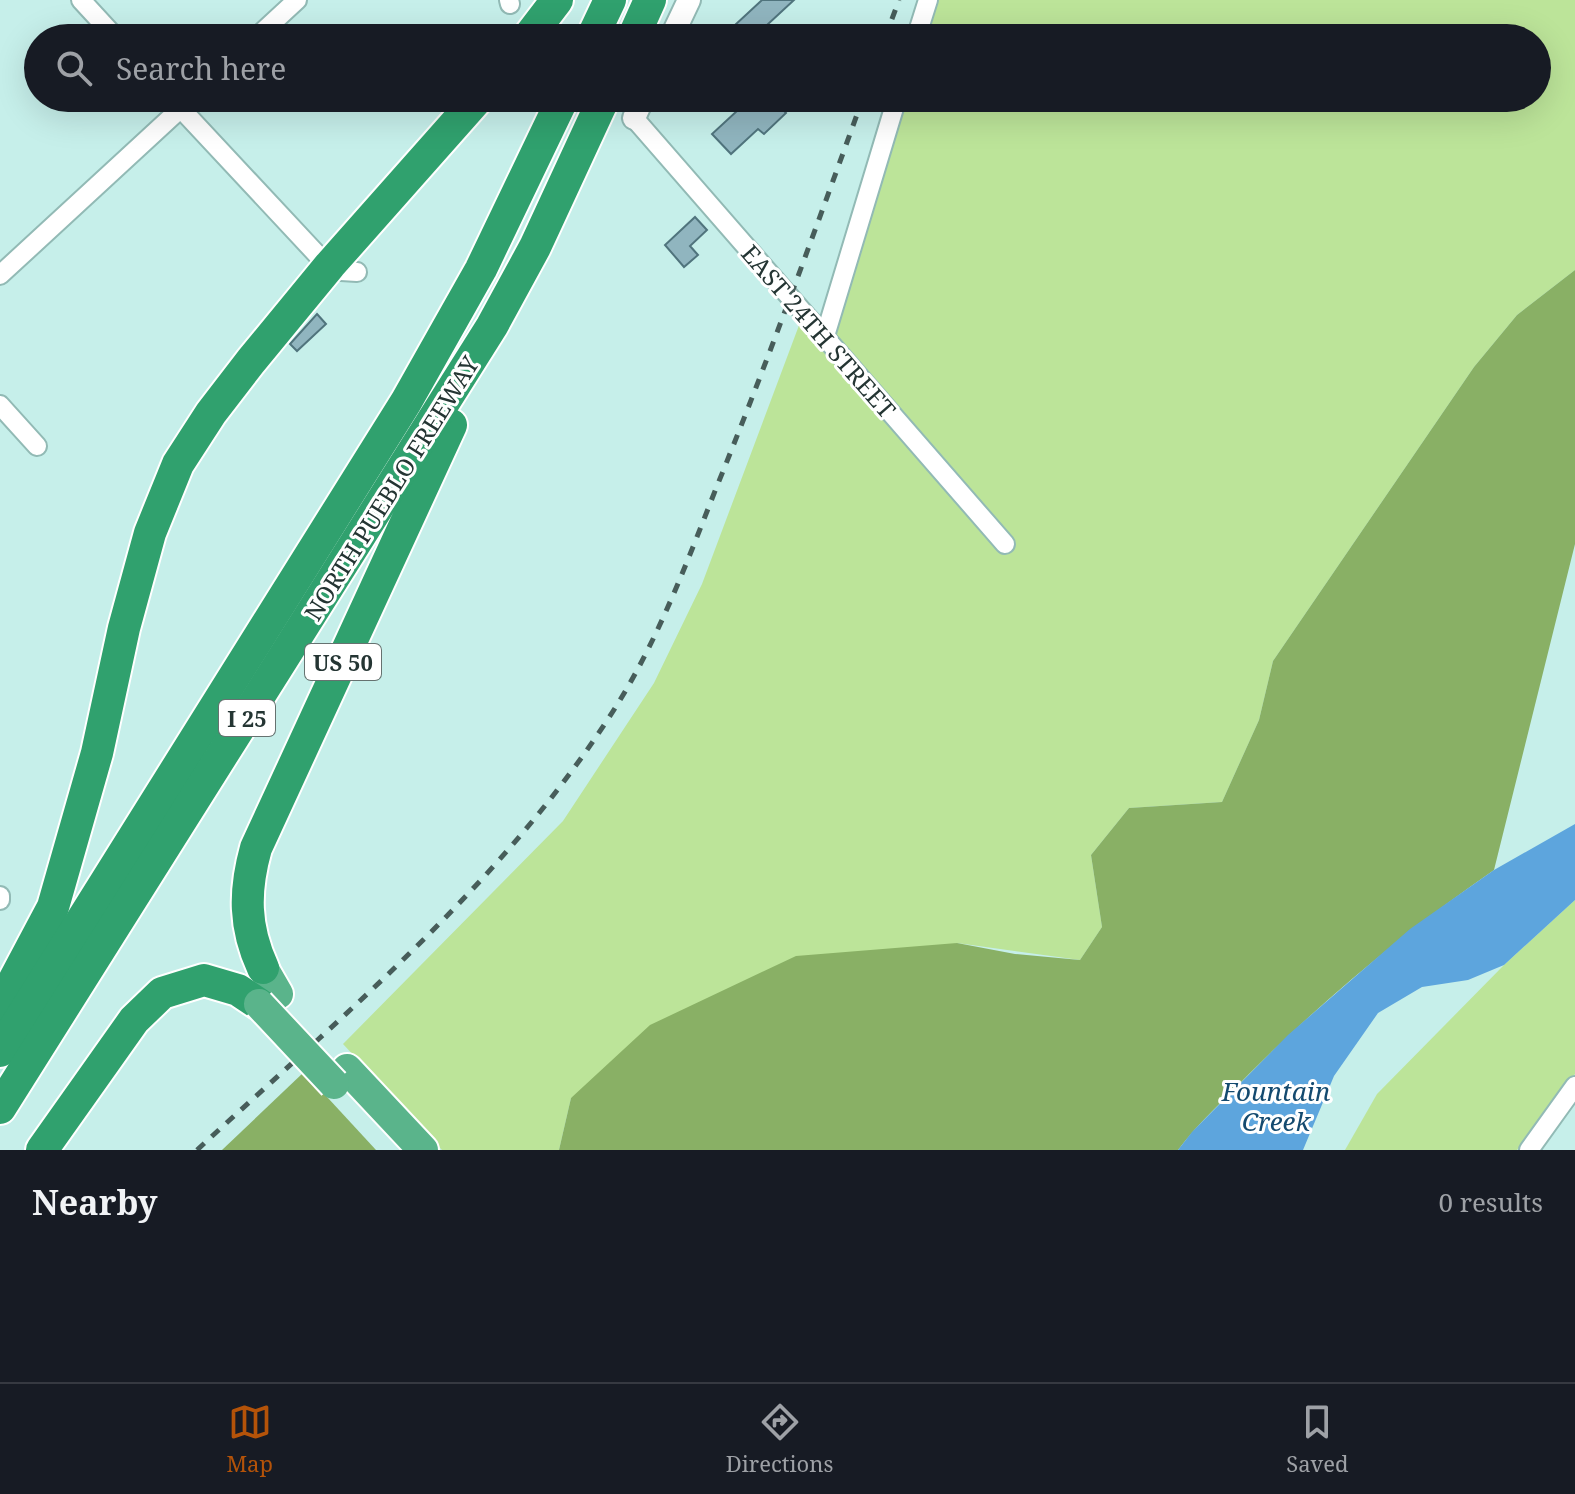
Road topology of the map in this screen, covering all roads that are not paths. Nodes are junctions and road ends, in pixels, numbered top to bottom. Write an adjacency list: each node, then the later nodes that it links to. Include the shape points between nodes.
1 (81, 0): 8 (street)
2 (297, 0): 9 (street)
3 (557, 0): 10 (highway)
4 (610, 0): 11 (highway)
5 (650, 0): 12 (highway)
6 (689, 0): 13 (street)
7 (928, 0): 14 (street)
8 (103, 24)
9 (271, 24)
10 (539, 24)
11 (599, 24)
12 (639, 24)
13 (678, 24)
14 (920, 24)
15 (171, 112): 23 (street)
16 (191, 112): 22 (street)
17 (467, 112): 22 (highway)
18 (556, 112): 31 (highway, NORTH PUEBLO FREEWAY / I 25, via 481,269 421,378)
19 (598, 112): 24 (highway, NORTH PUEBLO FREEWAY / I 25)
20 (641, 112): 25 (street, EAST 24TH STREET)
21 (893, 112): 25 (street)
22 (344, 268): 30 (highway, via 211,413 178,464 150,533 57,895)
23 (0, 275)
24 (492, 326): 29 (highway, US 50, via 421,496 256,848 247,920); 34 (highway, NORTH PUEBLO FREEWAY / I 25)
25 (825, 336): 28 (street, EAST 24TH STREET)
26 (0, 405): 27 (street)
27 (37, 446)
28 (1005, 544)
29 (267, 989): 32 (highway, US 50, bridge); 35 (highway, via 238,990 204,980 162,993 134,1020)
30 (0, 1007)
31 (0, 1051)
32 (340, 1076): 36 (highway, US 50); 37 (highway, US 50)
33 (1575, 1086): 38 (street)
34 (0, 1108)
35 (42, 1150)
36 (395, 1150)
37 (423, 1150)
38 (1529, 1150)

